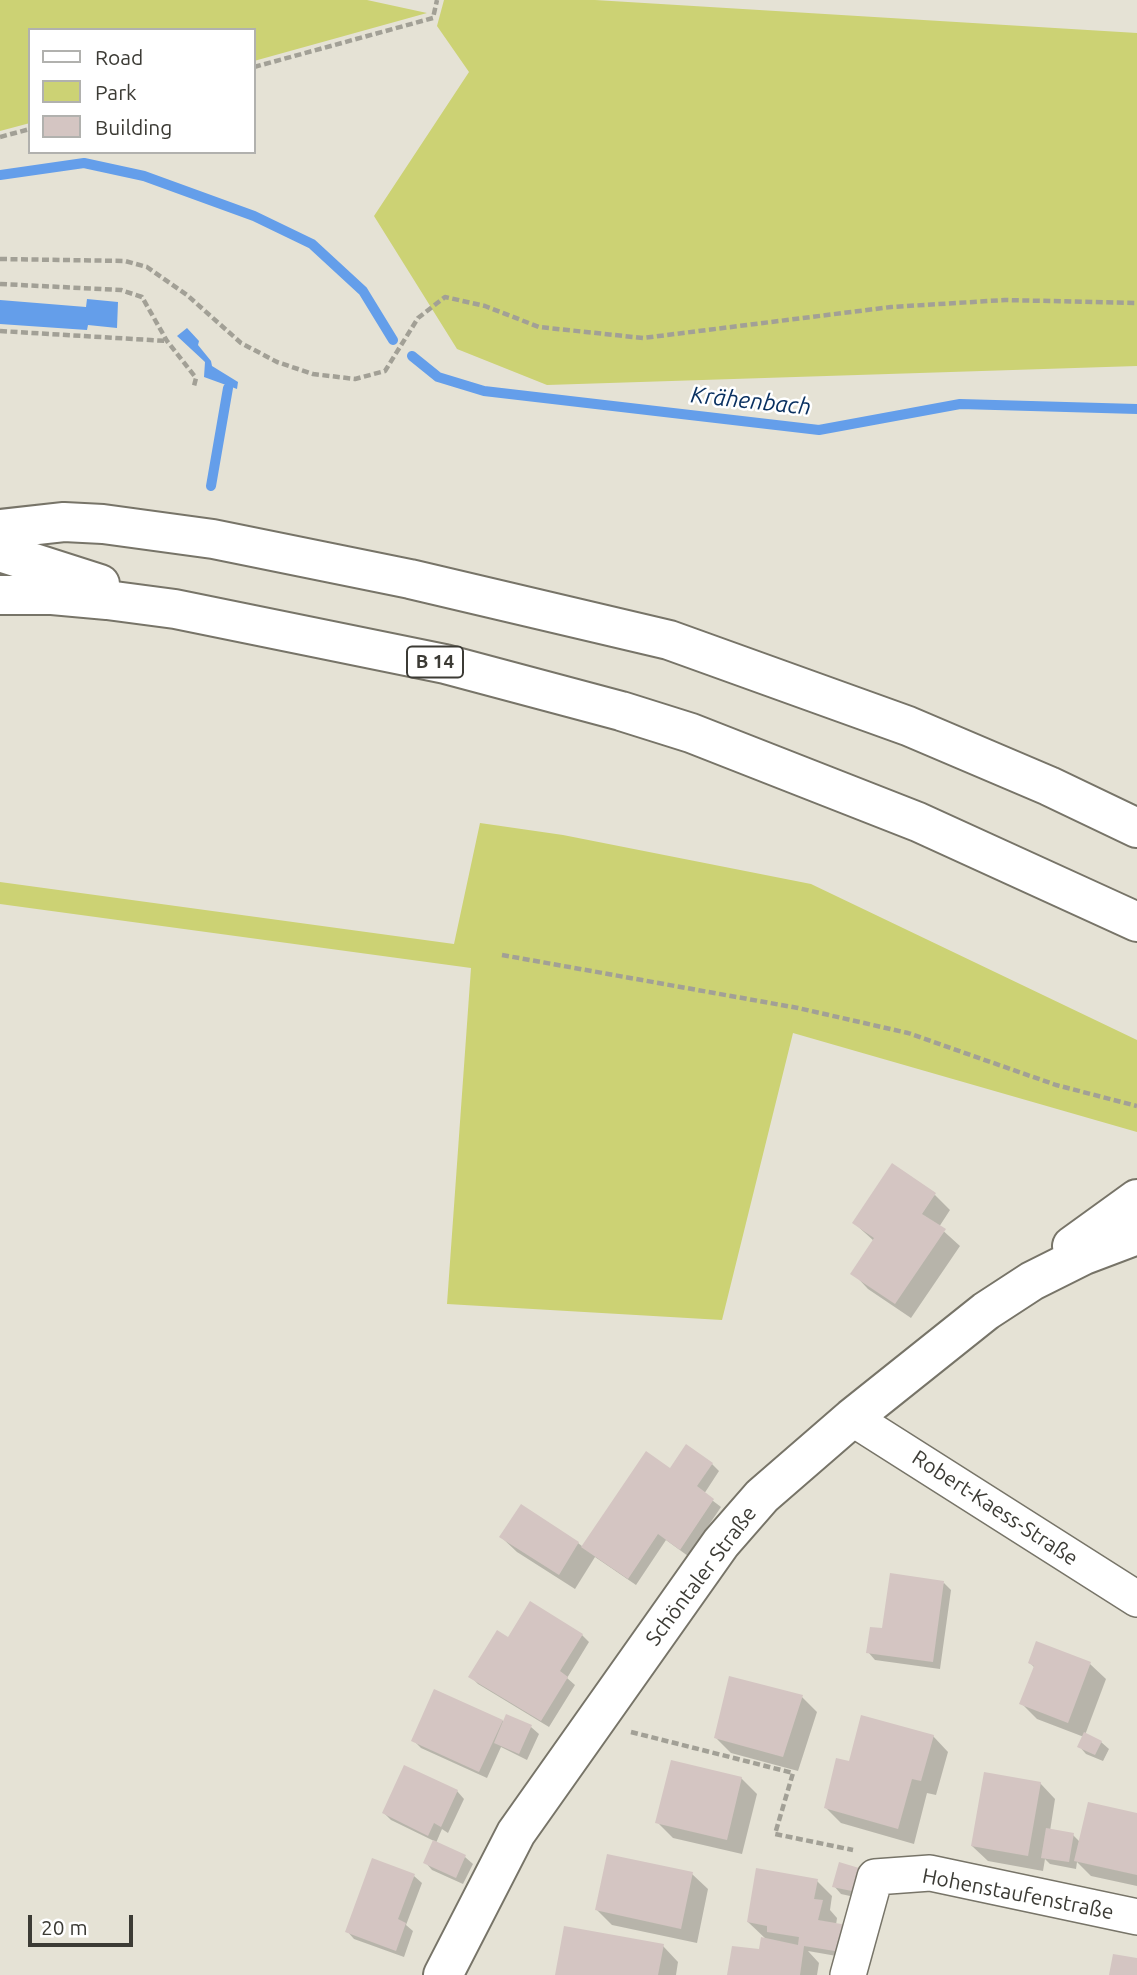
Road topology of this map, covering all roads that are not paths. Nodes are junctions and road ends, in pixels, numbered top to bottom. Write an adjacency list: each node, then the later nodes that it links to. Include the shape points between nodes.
1 (0, 529): 5 (main road, via 64,522 213,539 669,640 908,726)
2 (0, 552): 4 (main road, B 14)
3 (0, 595): 4 (main road, via 52,595)
4 (175, 609): 6 (main road, B 14, via 445,664 680,729 918,822)
5 (1137, 828)
6 (1137, 922)
7 (1137, 1199): 9 (main road)
8 (1137, 1235): 9 (main road, Schöntaler Straße, via 1084,1255)
9 (986, 1311): 10 (main road, Schöntaler Straße)
10 (852, 1418): 11 (street, Robert-Kaess-Straße); 13 (main road, Schöntaler Straße, via 762,1496 721,1543 516,1833)
11 (1137, 1599)
12 (1137, 1917): 14 (street, Hohenstaufenstraße, via 930,1873 875,1877)
13 (443, 1975)
14 (848, 1975)

